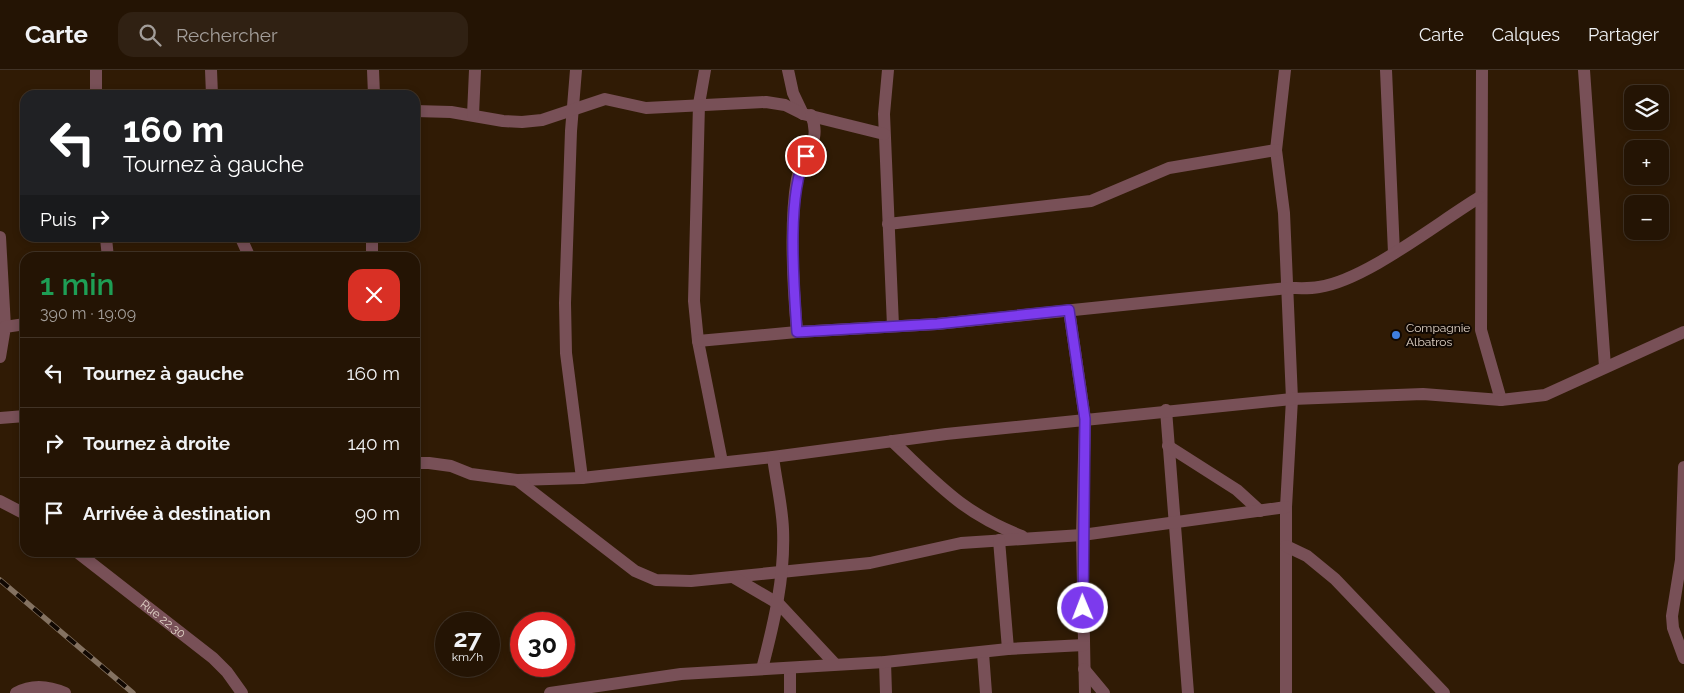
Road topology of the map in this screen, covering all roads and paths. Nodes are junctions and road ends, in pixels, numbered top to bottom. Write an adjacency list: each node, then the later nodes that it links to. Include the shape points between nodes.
1 (96, 70): 13 (street)
2 (211, 70): 14 (street)
3 (373, 70): 15 (street)
4 (475, 70): 20 (street)
5 (576, 70): 17 (street)
6 (705, 70): 16 (street)
7 (788, 70): 19 (street, via 793,93)
8 (888, 70): 21 (street)
9 (1285, 70): 22 (street)
10 (1386, 70): 26 (street)
11 (1482, 70): 23 (street)
12 (1584, 70): 36 (street)
13 (96, 90)
14 (212, 90)
15 (374, 90)
16 (699, 104): 17 (street, via 646,108 605,99); 19 (street, via 775,103); 34 (street, via 694,301)
17 (574, 110): 20 (street, via 542,120 522,122); 49 (street, via 566,353)
18 (420, 111): 20 (street)
19 (807, 114): 21 (street); 32 (street, via 816,126 816,134 799,170 796,197 794,288)
20 (473, 115)
21 (884, 134): 24 (street)
22 (1276, 150): 24 (street, via 1169,168 1091,201); 27 (street, via 1284,212)
23 (1480, 197): 26 (street); 38 (street, via 1480,330)
24 (888, 224): 30 (street)
25 (0, 237): 31 (street)
26 (1394, 253): 27 (street, via 1341,280 1319,287)
27 (1288, 288): 28 (street); 37 (street)
28 (1069, 310): 30 (street); 42 (street)
29 (20, 325): 31 (street)
30 (894, 326): 32 (street)
31 (5, 327): 35 (street)
32 (797, 332): 34 (street)
33 (1684, 332): 36 (street)
34 (698, 341): 46 (street)
35 (0, 357)
36 (1605, 367): 38 (street, via 1545,395)
37 (1292, 399): 38 (street, via 1423,394); 39 (street); 53 (street)
38 (1501, 400)
39 (1166, 410): 42 (street); 44 (street)
40 (20, 416): 41 (street)
41 (0, 418)
42 (1085, 419): 43 (street); 57 (street)
43 (892, 441): 45 (street); 58 (street, via 961,505 994,525)
44 (1168, 446): 54 (street, via 1237,490); 56 (street)
45 (773, 457): 46 (street); 62 (street, via 783,527)
46 (722, 462): 49 (street)
47 (420, 463): 50 (street)
48 (1684, 467): 68 (street, via 1681,560 1672,616)
49 (582, 478): 50 (street)
50 (517, 480): 63 (street, via 635,571 656,580)
51 (20, 501): 52 (street)
52 (4, 502): 55 (street)
53 (1286, 507): 54 (street); 60 (street)
54 (1260, 510): 56 (street)
55 (20, 511)
56 (1175, 522): 57 (street); 83 (street)
57 (1082, 535): 58 (street); 65 (street)
58 (1025, 537): 59 (street)
59 (999, 540): 62 (street, via 940,546 870,563); 66 (street)
60 (1286, 546): 84 (street); 85 (street, via 1307,556 1335,580)
61 (83, 557): 76 (street, Rue 22.30, via 213,658)
62 (781, 571): 63 (street); 64 (street)
63 (733, 577): 64 (street)
64 (779, 604): 70 (street); 71 (street)
65 (1084, 645): 66 (street); 73 (street)
66 (1008, 650): 67 (street)
67 (983, 653): 69 (street); 80 (street)
68 (1684, 658)
69 (885, 662): 70 (street); 79 (street)
70 (835, 664): 72 (street)
71 (762, 669): 72 (street); 77 (street, via 681,674)
72 (790, 669): 78 (street)
73 (1084, 669): 81 (street); 82 (street)
74 (16, 693): 75 (street, via 33,687 49,687)
75 (65, 693)
76 (242, 693)
77 (550, 693)
78 (790, 693)
79 (886, 693)
80 (986, 693)
81 (1085, 693)
82 (1104, 693)
83 (1188, 693)
84 (1286, 693)
85 (1444, 693)

